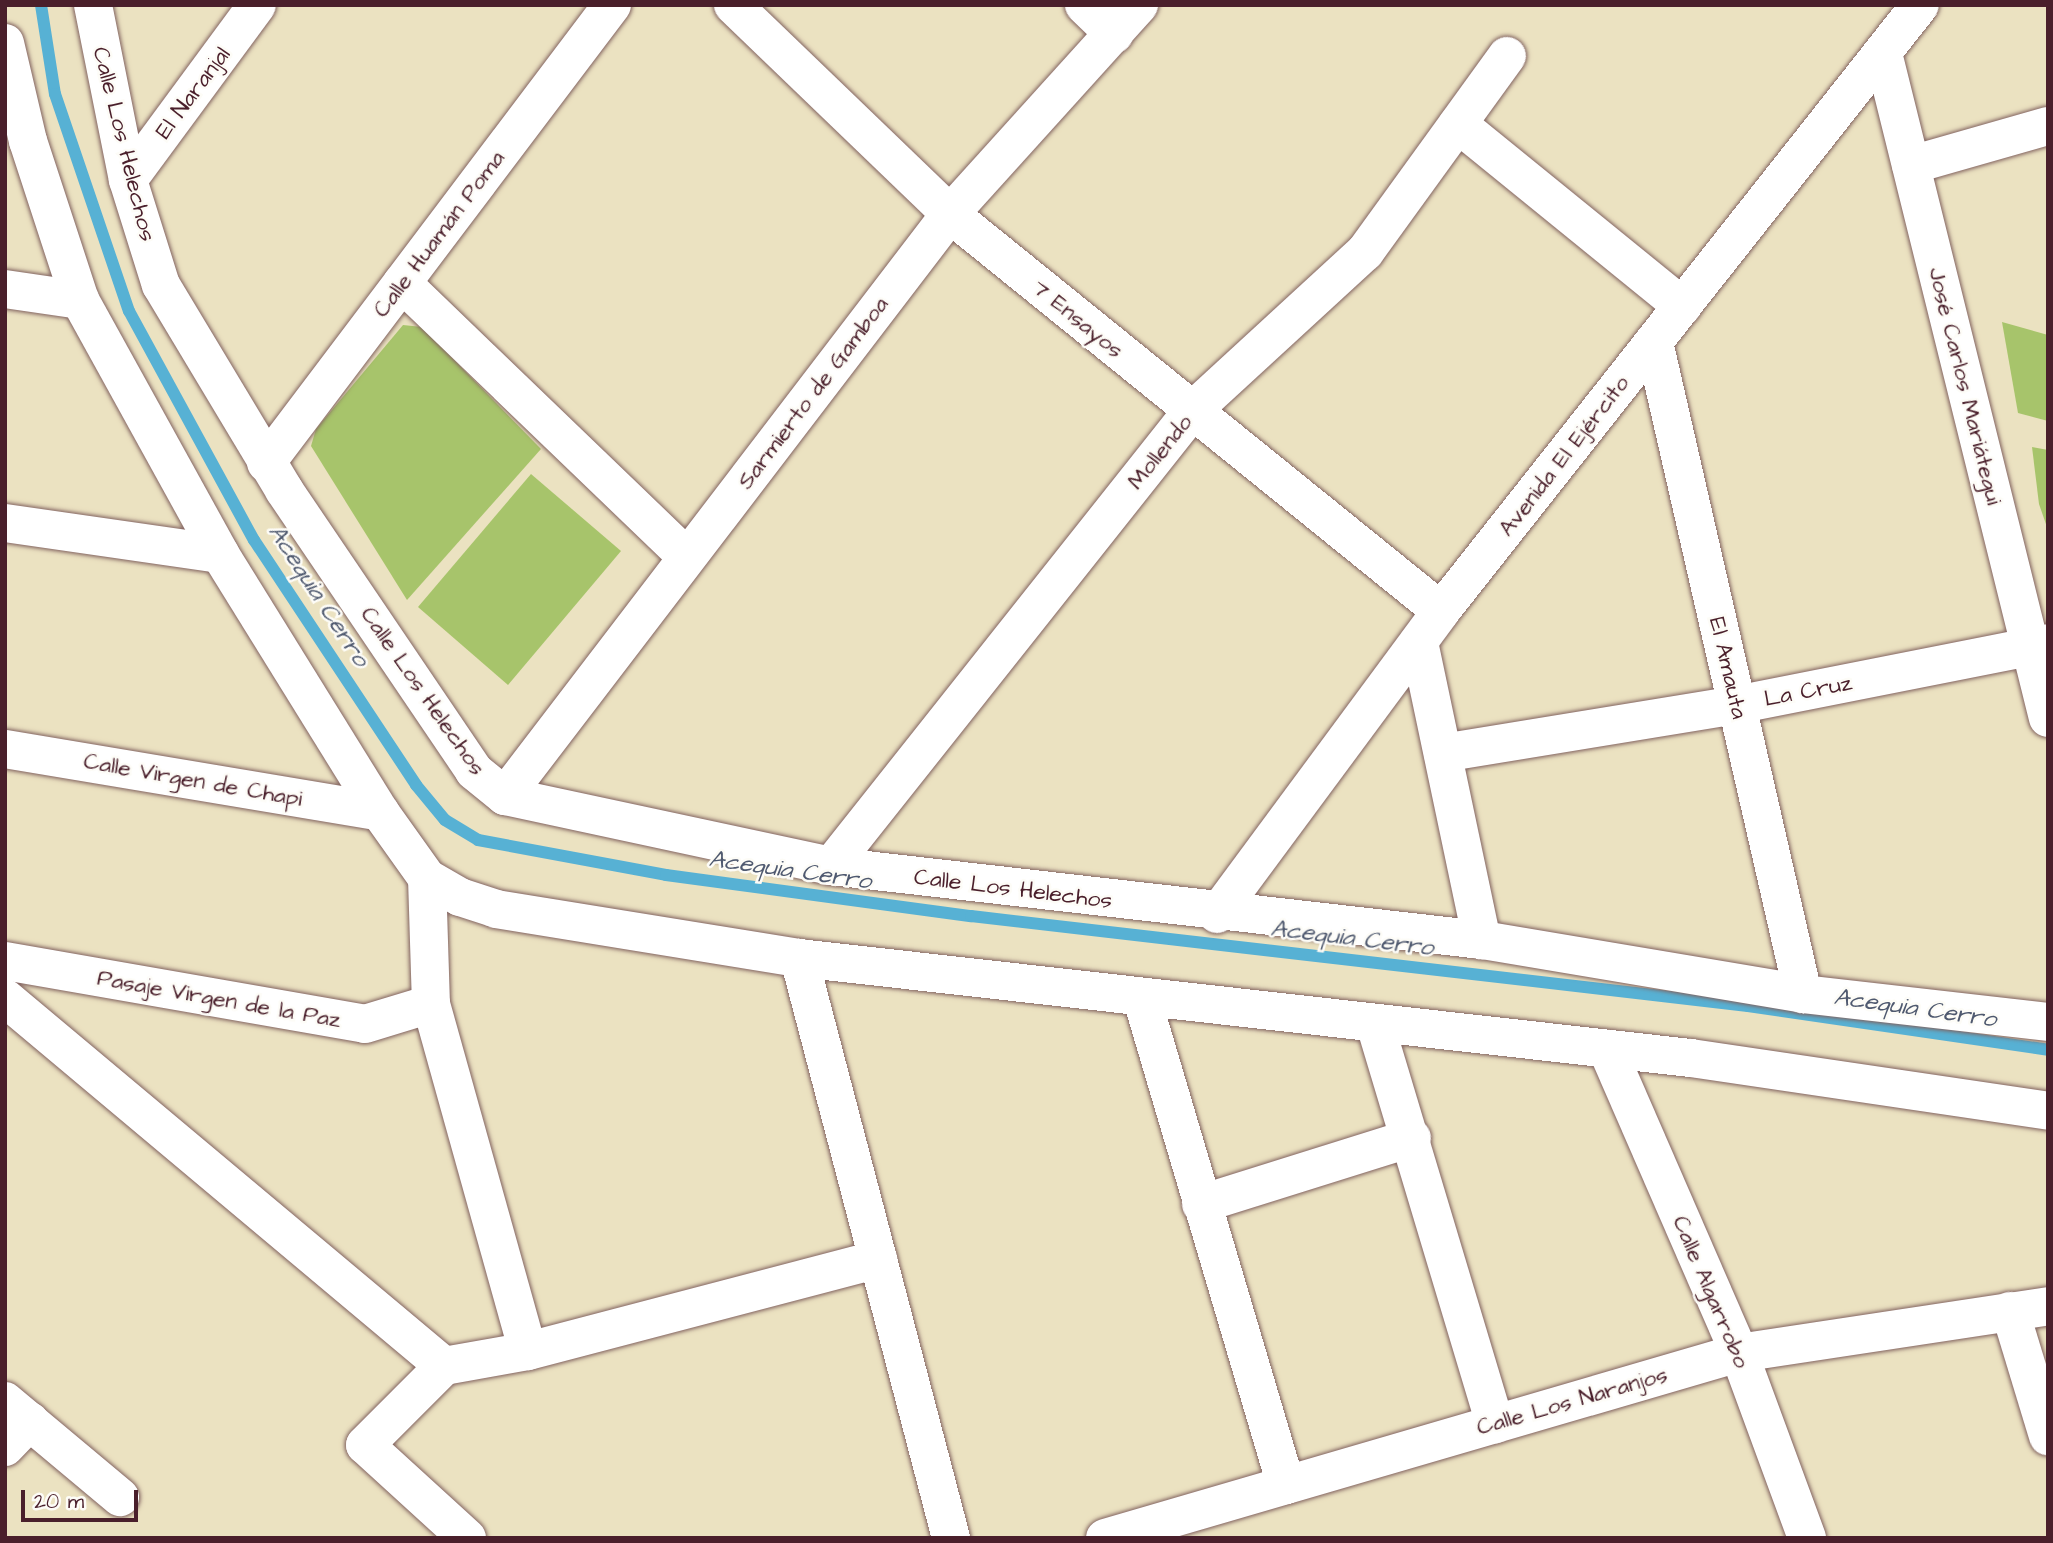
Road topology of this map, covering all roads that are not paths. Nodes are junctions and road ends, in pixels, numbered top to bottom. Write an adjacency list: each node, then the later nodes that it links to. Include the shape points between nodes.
1 (93, 5): 15 (street, Calle Los Helechos)
2 (257, 5): 15 (street, El Naranjal)
3 (612, 5): 17 (street, Calle Huamán Poma)
4 (733, 5): 16 (street, 7 Ensayos)
5 (1084, 5): 8 (street)
6 (1139, 5): 8 (street, Sarmierto de Gamboa)
7 (1920, 5): 10 (street, Avenida El Ejército)
8 (1114, 34): 16 (street, Sarmierto de Gamboa)
9 (5, 43): 19 (street, via 28,141)
10 (1883, 53): 14 (street, José Carlos Mariátegui); 20 (street, Avenida El Ejército)
11 (1507, 56): 12 (street, Mollendo)
12 (1458, 124): 20 (street); 22 (street, Mollendo, via 1365,252)
13 (2048, 126): 14 (street)
14 (1911, 165): 29 (street, José Carlos Mariátegui)
15 (128, 180): 23 (street, Calle Los Helechos, via 161,285)
16 (950, 214): 22 (street, 7 Ensayos); 26 (street, Sarmierto de Gamboa)
17 (402, 284): 23 (street, Calle Huamán Poma); 26 (street)
18 (5, 289): 19 (street)
19 (80, 300): 25 (street)
20 (1682, 306): 21 (street, Avenida El Ejército)
21 (1654, 342): 27 (street, Avenida El Ejército); 30 (street, El Amauta)
22 (1192, 411): 27 (street, 7 Ensayos); 36 (street, Mollendo)
23 (266, 463): 34 (street, Calle Los Helechos, via 474,771)
24 (5, 523): 25 (street)
25 (220, 554): 35 (street)
26 (687, 557): 34 (street, Sarmierto de Gamboa)
27 (1441, 611): 28 (street, Avenida El Ejército)
28 (1419, 642): 33 (street); 38 (street, Avenida El Ejército)
29 (2039, 645): 30 (street, La Cruz); 31 (street, José Carlos Mariátegui)
30 (1736, 705): 33 (street, La Cruz); 42 (street, El Amauta)
31 (2048, 718)
32 (5, 748): 35 (street, Calle Virgen de Chapi)
33 (1443, 753): 39 (street)
34 (505, 796): 36 (street, Calle Los Helechos)
35 (380, 812): 37 (street)
36 (831, 866): 38 (street, Calle Los Helechos)
37 (427, 878): 40 (street, via 496,909); 45 (street)
38 (1217, 914): 39 (street)
39 (1482, 940): 42 (street)
40 (799, 958): 44 (street); 52 (street)
41 (5, 961): 45 (street, Pasaje Virgen de la Paz, via 365,1024)
42 (1803, 994): 46 (street)
43 (5, 998): 57 (street)
44 (1142, 999): 47 (street); 51 (street)
45 (431, 1004): 55 (street)
46 (2048, 1022)
47 (1375, 1024): 48 (street); 50 (street)
48 (1607, 1049): 49 (street); 56 (street, Calle Algarrobo)
49 (2048, 1111)
50 (1412, 1138): 51 (street); 59 (street)
51 (1201, 1204): 61 (street)
52 (878, 1259): 55 (street); 65 (street)
53 (2048, 1306): 54 (street, Calle Los Naranjos)
54 (2010, 1311): 56 (street, Calle Los Naranjos); 60 (street)
55 (528, 1350): 57 (street)
56 (1738, 1353): 59 (street, Calle Los Naranjos); 67 (street, Calle Algarrobo)
57 (444, 1366): 64 (street, via 365,1445)
58 (13, 1423): 62 (street)
59 (1495, 1424): 61 (street, Calle Los Naranjos)
60 (2048, 1436)
61 (1286, 1485): 63 (street, Calle Los Naranjos)
62 (120, 1497)
63 (1165, 1529): 66 (street, Calle Los Naranjos)
64 (467, 1538)
65 (951, 1538)
66 (1105, 1538)
67 (1807, 1538)

